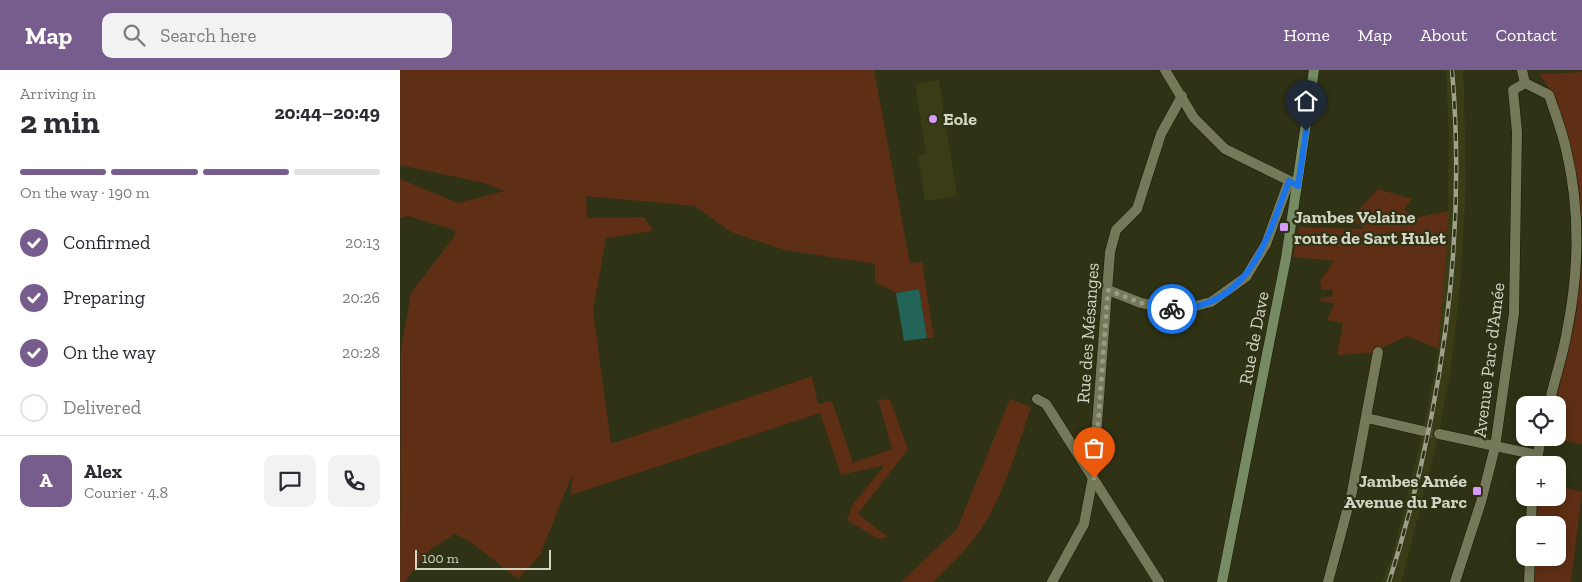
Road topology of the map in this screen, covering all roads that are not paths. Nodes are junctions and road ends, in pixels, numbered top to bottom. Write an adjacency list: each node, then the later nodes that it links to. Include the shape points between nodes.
1 (1165, 70): 5 (street)
2 (1314, 70): 6 (main road, Rue de Dave)
3 (1522, 70): 4 (street)
4 (1525, 83): 9 (street, via 1549,95 1566,150 1574,205 1574,285 1568,331); 14 (street, Avenue Parc d'Amée, via 1513,90 1517,132 1514,313)
5 (1182, 96): 6 (street, via 1194,118 1225,149); 7 (street, Rue des Mésanges, via 1161,134 1137,209 1116,230 1110,252)
6 (1294, 183): 7 (street, via 1266,244 1246,276 1211,302 1180,310 1141,303); 20 (main road, Rue de Dave, via 1275,315)
7 (1108, 290): 16 (street, Rue des Mésanges)
8 (1378, 352): 11 (street)
9 (1551, 396)
10 (1037, 399): 16 (street, via 1046,404)
11 (1367, 418): 12 (street); 21 (street, via 1352,492)
12 (1423, 431)
13 (1439, 434): 14 (street)
14 (1495, 447): 15 (street); 22 (street, Avenue Parc d'Amée)
15 (1523, 456)
16 (1094, 478): 18 (street); 19 (street, Rue des Mésanges, via 1084,524)
17 (1530, 566): 23 (street)
18 (1158, 581)
19 (1052, 582)
20 (1222, 582)
21 (1328, 582)
22 (1455, 582)
23 (1529, 582)

